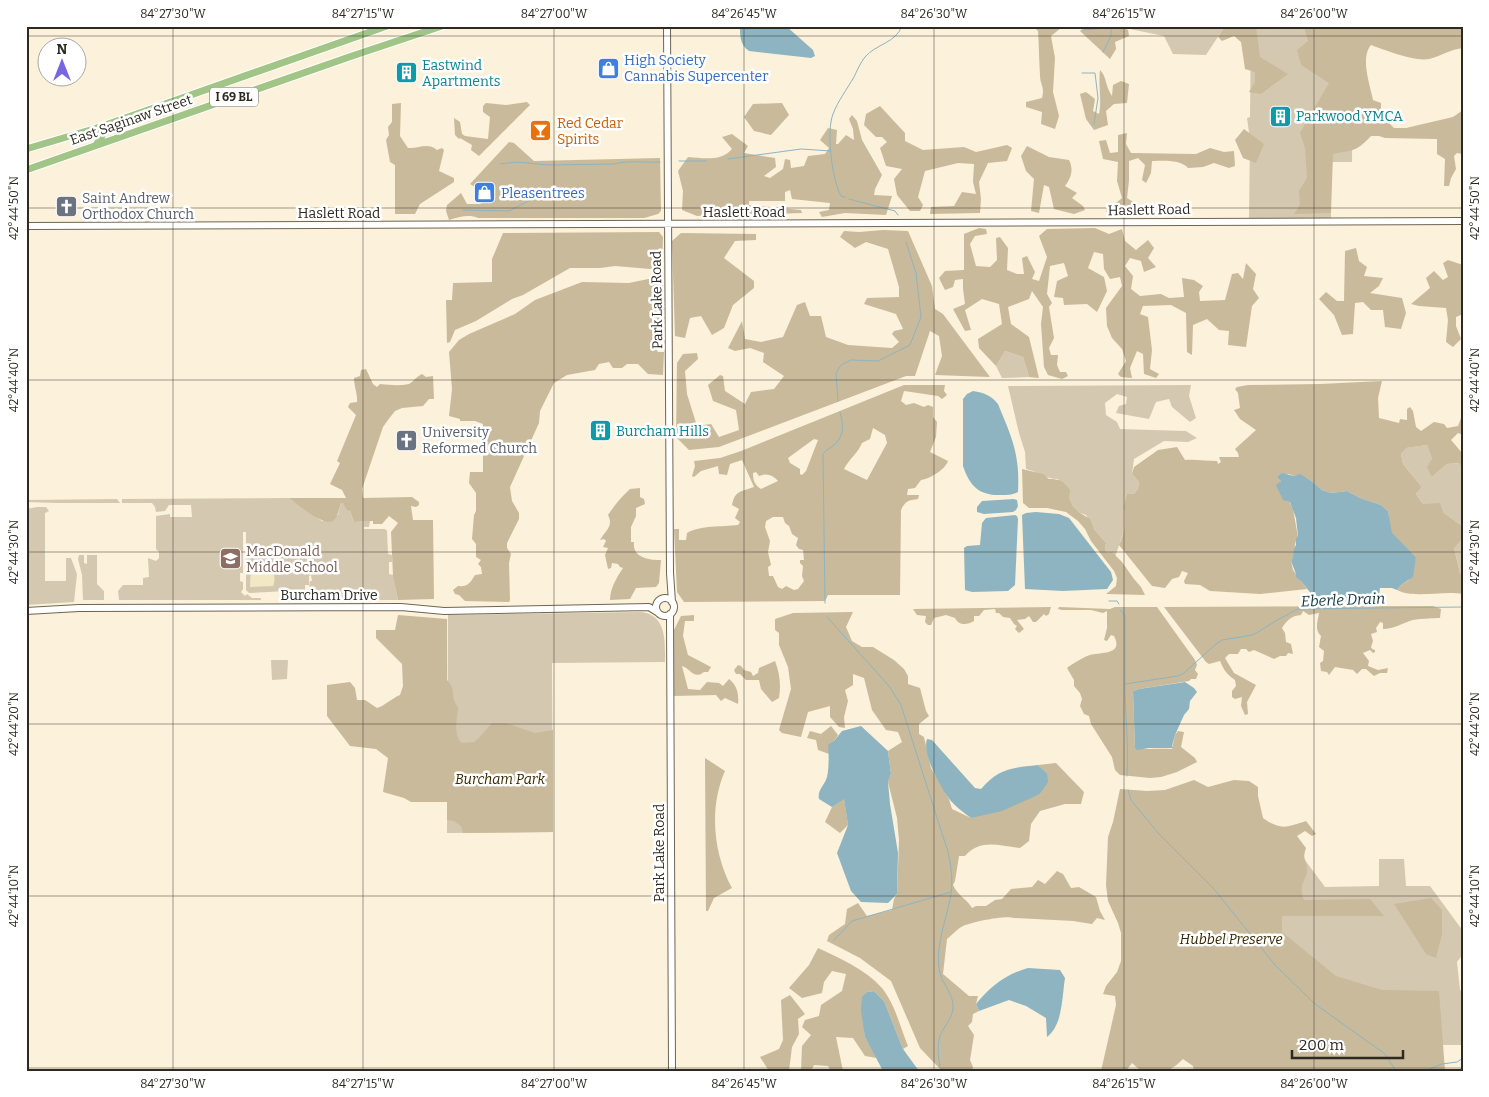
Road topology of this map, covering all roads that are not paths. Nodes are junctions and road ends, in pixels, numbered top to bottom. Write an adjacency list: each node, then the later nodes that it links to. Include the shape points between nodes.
1 (387, 26): 4 (main road, East Saginaw Street / I 69 BL)
2 (442, 26): 5 (main road, East Saginaw Street / I 69 BL)
3 (667, 26): 9 (street, Park Lake Road)
4 (97, 128): 5 (main road, via 102,136); 6 (main road, East Saginaw Street / I 69 BL)
5 (95, 145): 7 (main road, East Saginaw Street / I 69 BL)
6 (26, 149)
7 (26, 170)
8 (1463, 221): 9 (street, Haslett Road)
9 (668, 224): 10 (street, Haslett Road); 11 (street, Park Lake Road)
10 (26, 226)
11 (670, 573): 12 (street, Park Lake Road, via 666,591); 13 (street, Park Lake Road)
12 (660, 599): 13 (street, via 667,598); 14 (street, Burcham Drive); 16 (street, via 656,606)
13 (672, 602): 17 (street, via 674,608)
14 (631, 608): 15 (street, Burcham Drive, via 453,611 401,607 79,608); 16 (street, Burcham Drive, via 651,608)
15 (26, 612)
16 (658, 613): 17 (street); 18 (street, Park Lake Road)
17 (670, 614): 18 (street, Park Lake Road)
18 (670, 634): 19 (street, Park Lake Road)
19 (672, 1071)

